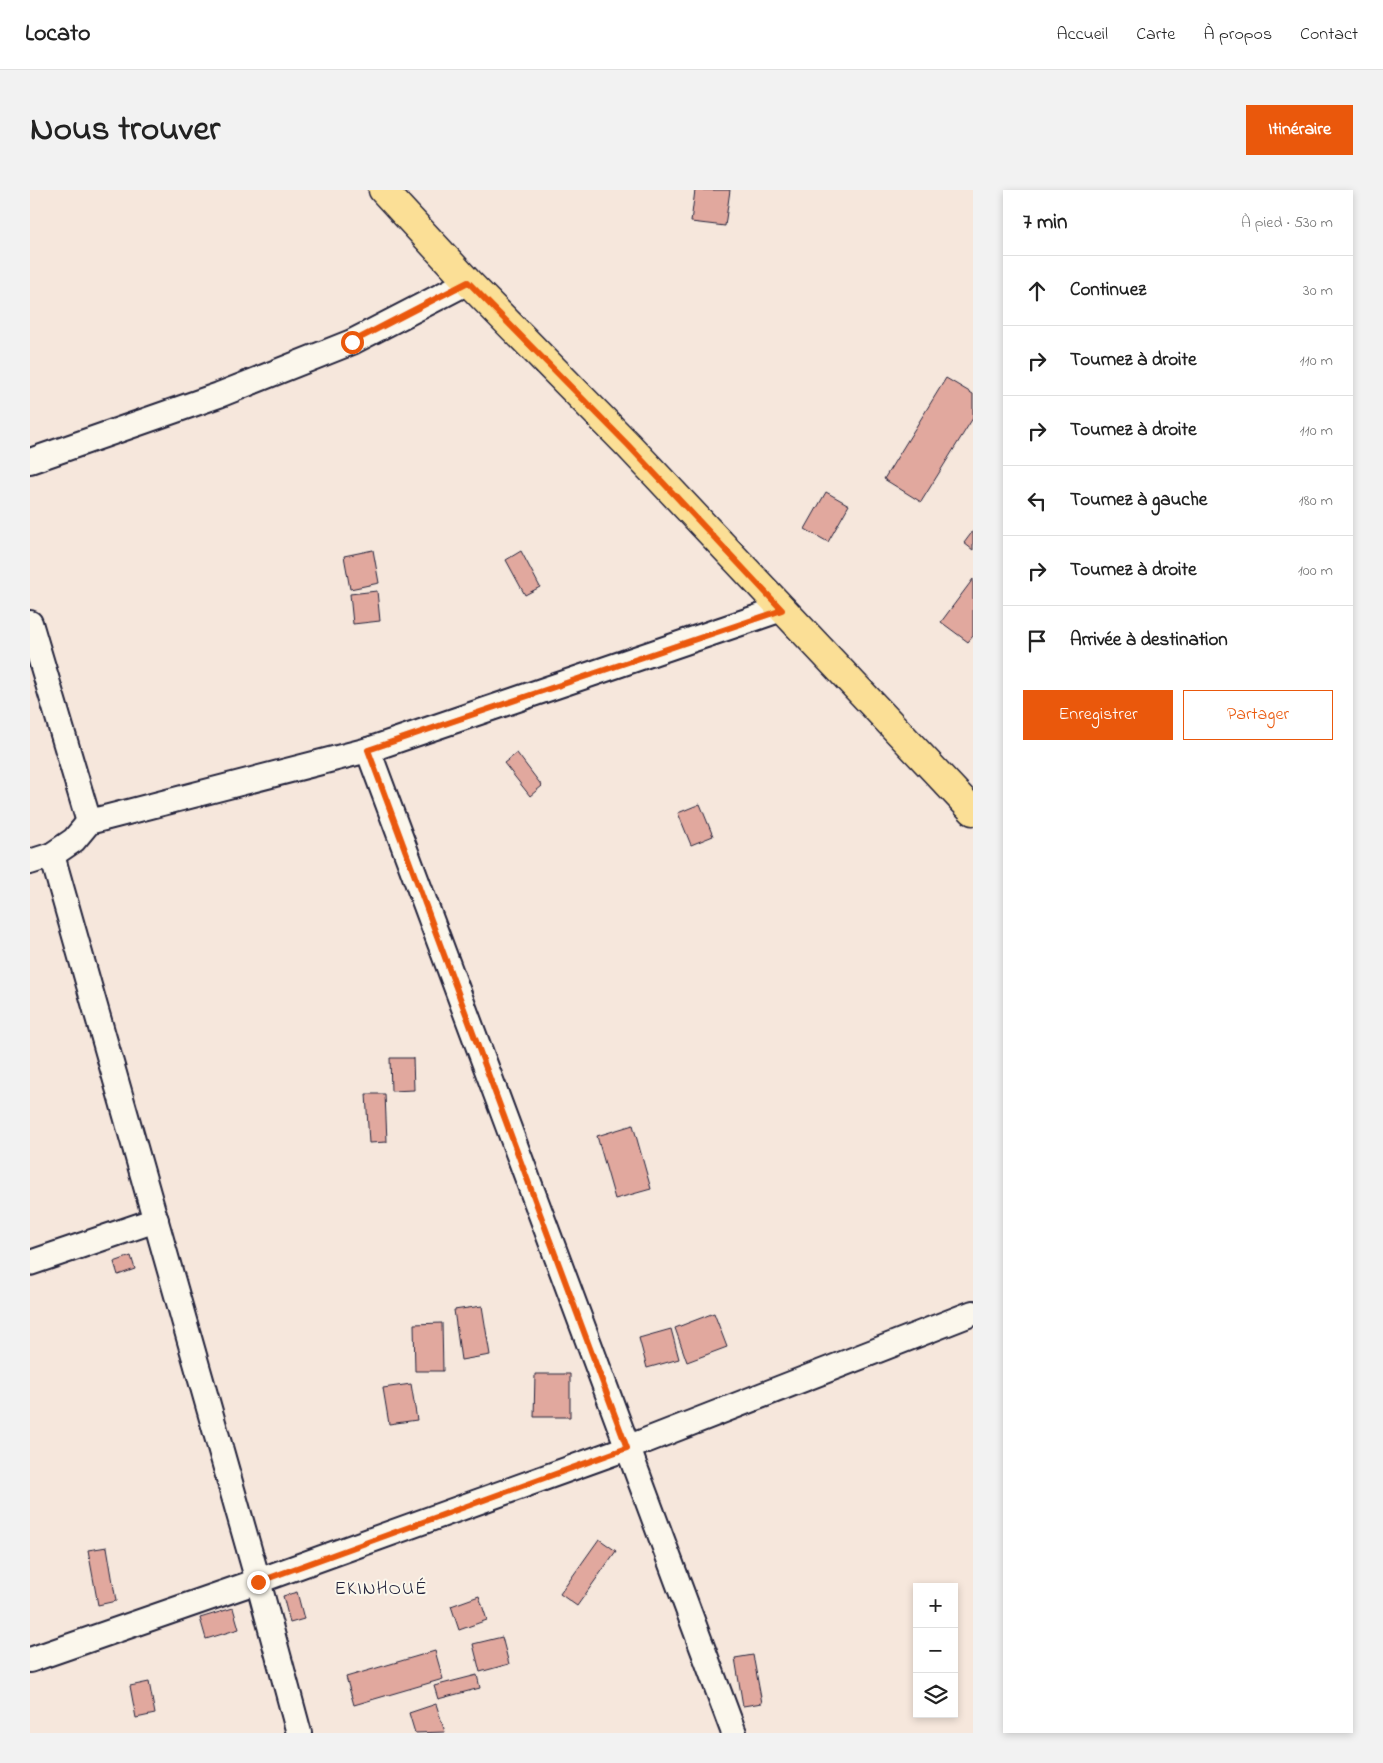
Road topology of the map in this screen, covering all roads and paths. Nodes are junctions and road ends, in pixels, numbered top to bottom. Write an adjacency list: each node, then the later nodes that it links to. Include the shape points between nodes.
1 (383, 190): 2 (main road)
2 (468, 282): 3 (street, via 352,342 220,395); 4 (main road, via 628,445)
3 (30, 461)
4 (782, 610): 6 (street); 7 (main road)
5 (30, 623): 8 (street)
6 (368, 750): 8 (street); 13 (street)
7 (973, 811)
8 (89, 822): 9 (street, via 74,840)
9 (41, 858): 10 (street)
10 (156, 1220): 11 (street); 14 (street)
11 (30, 1263)
12 (973, 1312): 13 (street)
13 (627, 1448): 14 (street); 17 (street)
14 (258, 1582): 15 (street); 16 (street)
15 (30, 1660)
16 (299, 1733)
17 (734, 1733)

